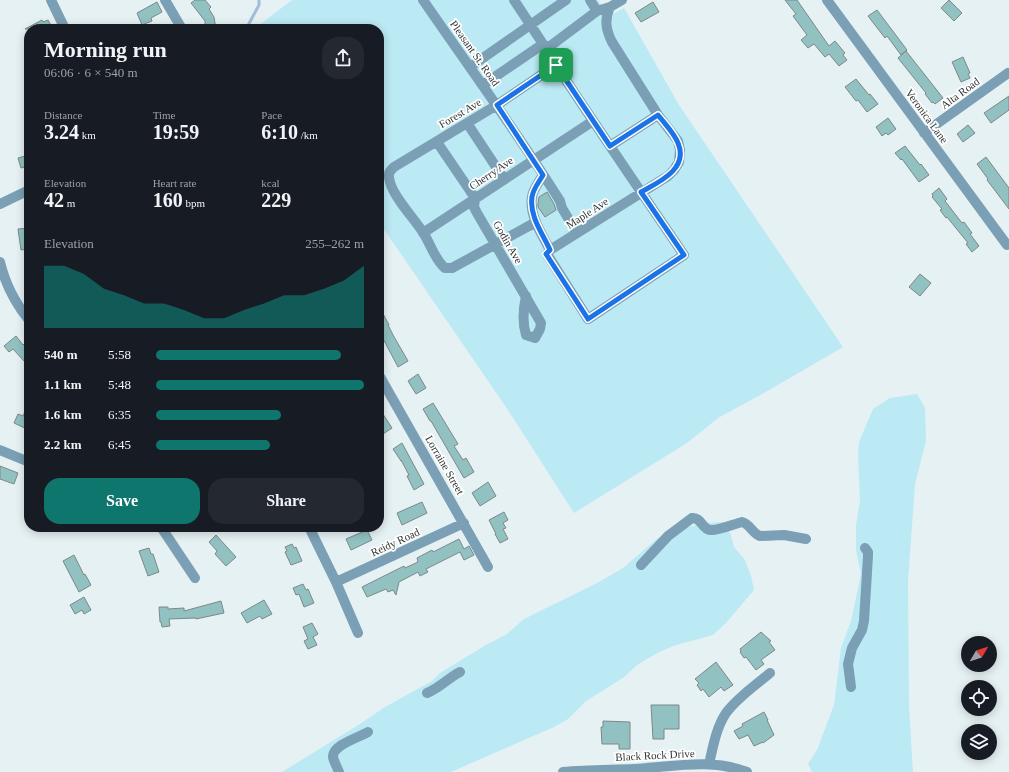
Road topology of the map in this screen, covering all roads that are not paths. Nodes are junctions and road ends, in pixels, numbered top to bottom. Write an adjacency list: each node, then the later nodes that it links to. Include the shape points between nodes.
1 (51, 0): 11 (street)
2 (165, 0): 12 (street)
3 (424, 0): 16 (street, Pleasant St. Road)
4 (514, 0): 13 (street)
5 (566, 0): 13 (street)
6 (590, 0): 10 (street)
7 (827, 0): 23 (street, Veronica Lane)
8 (620, 1): 9 (street)
9 (610, 7): 10 (street); 20 (street, Maple Ave, via 606,14 607,32)
10 (597, 11): 14 (street)
11 (63, 24)
12 (179, 24)
13 (531, 24): 14 (street); 16 (street)
14 (546, 46): 15 (street); 18 (street)
15 (556, 65): 19 (street, Forest Ave); 21 (street)
16 (470, 67): 18 (street, Pleasant St. Road)
17 (1009, 74): 23 (street, Alta Road)
18 (483, 85): 19 (street, Pleasant St. Road)
19 (497, 105): 22 (street, Forest Ave); 26 (street, Pleasant St. Road)
20 (658, 115): 25 (street); 30 (street, Maple Ave, via 678,141 680,157 668,176)
21 (593, 121): 25 (street); 26 (street, Cherry Ave)
22 (467, 123): 24 (street, Forest Ave); 28 (street)
23 (924, 133): 37 (street, Veronica Lane)
24 (436, 142): 31 (street); 34 (street, Forest Ave, via 394,167 389,173 398,197)
25 (610, 146): 30 (street)
26 (533, 160): 27 (street, Pleasant St. Road); 28 (street, Cherry Ave)
27 (543, 175): 33 (street, via 532,196); 35 (street, Pleasant St. Road)
28 (504, 179): 31 (street, Cherry Ave)
29 (24, 192): 32 (street)
30 (641, 192): 35 (street, Maple Ave); 38 (street, via 684,255 588,319)
31 (475, 198): 34 (street, Cherry Ave); 36 (street, Godin Ave, via 474,207)
32 (0, 204)
33 (536, 222): 36 (street); 38 (street)
34 (423, 233): 36 (street, via 445,268 452,268)
35 (577, 234): 38 (street, Maple Ave)
36 (496, 244): 40 (street, Godin Ave)
37 (1007, 245)
38 (548, 252)
39 (0, 262): 41 (street, via 12,294)
40 (526, 296)
41 (24, 312)
42 (384, 384): 45 (street, Lorraine Street)
43 (0, 450): 44 (street)
44 (24, 460)
45 (464, 523): 51 (street, Lorraine Street); 53 (street, Reidy Road)
46 (164, 532): 52 (street)
47 (311, 532): 53 (street)
48 (806, 539): 50 (street, via 784,535 760,536 742,522 709,530 698,519 692,518 668,536)
49 (865, 548): 57 (street, via 868,556 865,611 862,630 852,648 848,664)
50 (641, 565)
51 (488, 567)
52 (195, 578)
53 (336, 582): 54 (street)
54 (358, 633)
55 (460, 672): 58 (street)
56 (770, 673): 60 (street, via 726,714 715,738)
57 (851, 687)
58 (427, 693)
59 (368, 732): 61 (street, via 335,750 333,757)
60 (709, 764): 62 (street, Black Rock Drive); 63 (street, Black Rock Drive, via 735,767)
61 (339, 772)
62 (563, 772)
63 (747, 772)

